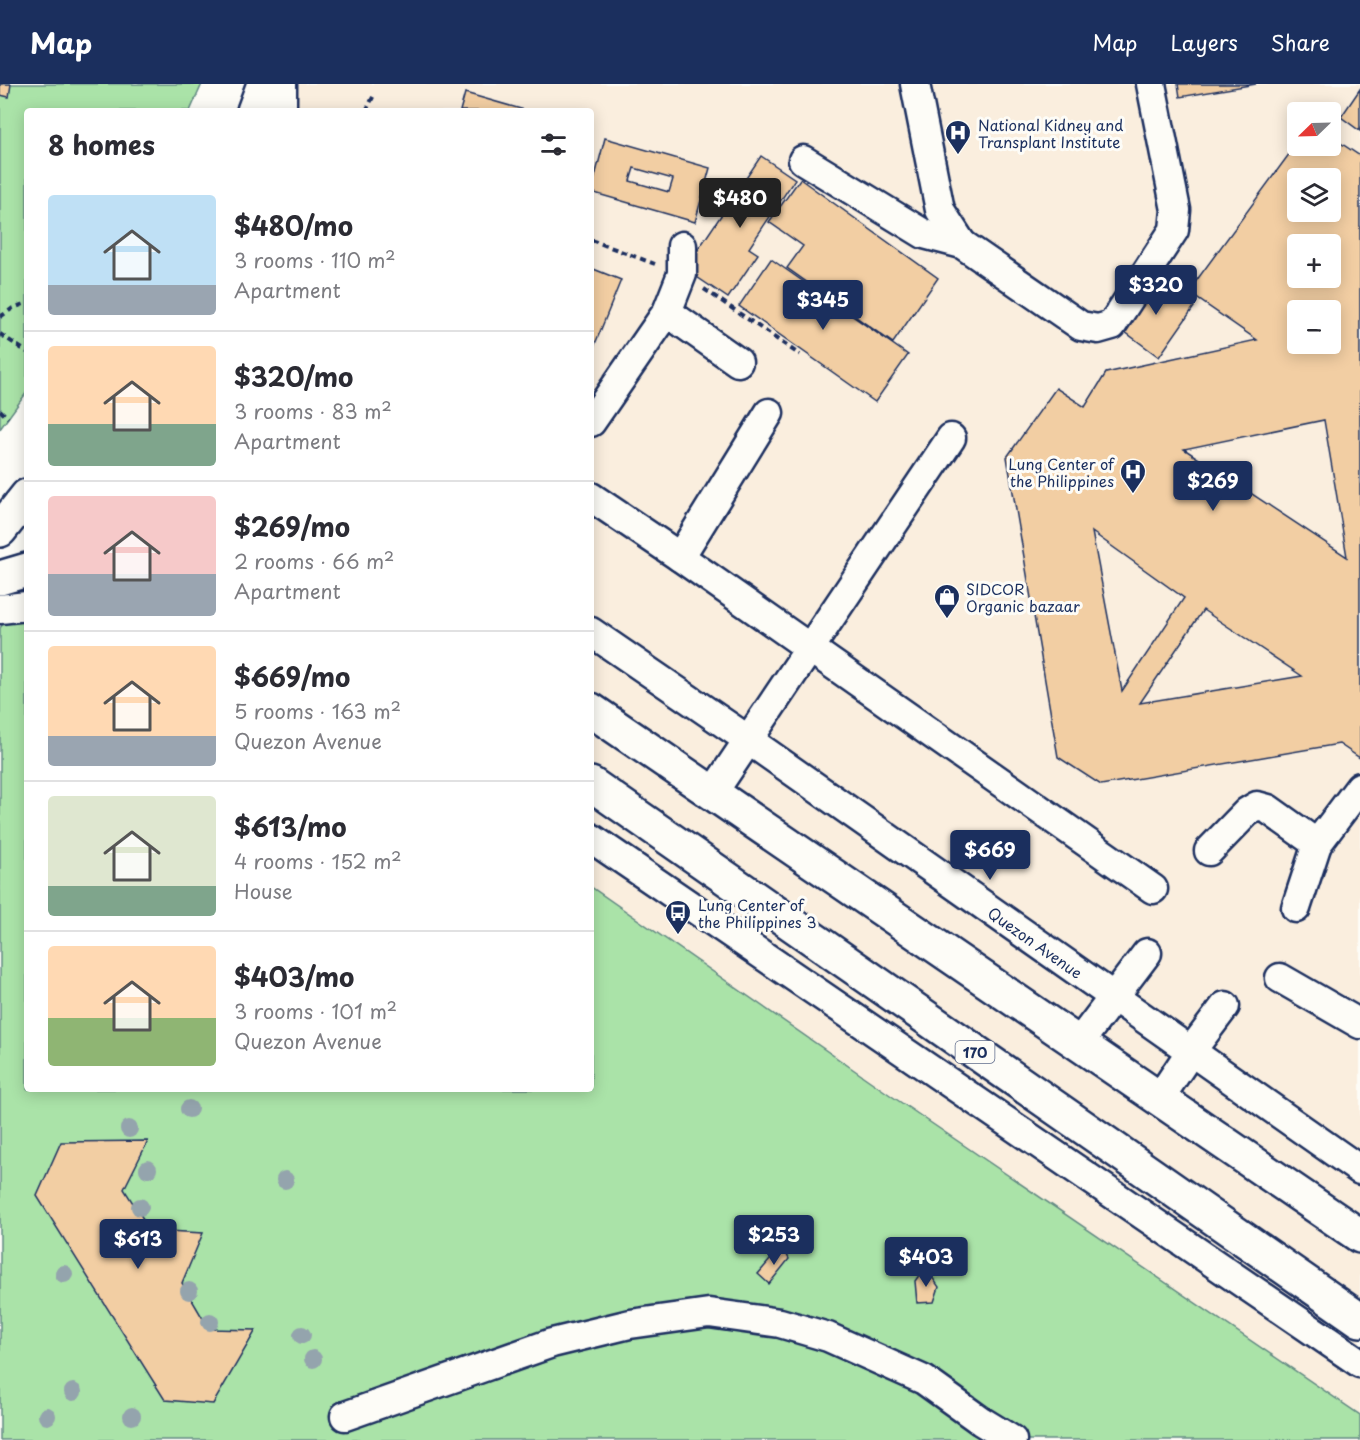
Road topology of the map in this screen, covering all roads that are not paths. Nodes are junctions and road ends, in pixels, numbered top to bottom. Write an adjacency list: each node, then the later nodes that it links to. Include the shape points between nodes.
1 (264, 84): 5 (main road)
2 (282, 84): 6 (street)
3 (915, 84): 8 (street, via 940,210)
4 (1151, 84): 8 (street, via 1176,210 1174,230 1112,325 1098,329 1081,326)
5 (255, 108)
6 (282, 108)
7 (803, 160): 8 (street, via 924,234)
8 (962, 244)
9 (682, 246): 10 (street, via 682,274)
10 (667, 312): 11 (street); 13 (street)
11 (738, 362)
12 (770, 413): 18 (street)
13 (594, 418)
14 (951, 438): 24 (street)
15 (594, 499): 18 (street)
16 (24, 500): 17 (main road)
17 (0, 530)
18 (680, 557): 24 (street)
19 (24, 571): 20 (main road)
20 (0, 578)
21 (24, 606): 22 (street)
22 (0, 609)
23 (594, 634): 26 (street, Quezon Avenue)
24 (810, 648): 26 (street); 33 (street)
25 (594, 712): 29 (main road)
26 (747, 739): 29 (street); 37 (street, Quezon Avenue)
27 (594, 786): 45 (main road, 170)
28 (1360, 787): 31 (street)
29 (712, 794): 40 (main road)
30 (594, 840): 46 (street, 170)
31 (1317, 843): 32 (street, via 1268,809 1257,806); 34 (street)
32 (1209, 851)
33 (1153, 889)
34 (1296, 908)
35 (1147, 953): 37 (street)
36 (1280, 978): 39 (street)
37 (1113, 996): 40 (street); 41 (street, Quezon Avenue)
38 (1225, 1006): 41 (street)
39 (1360, 1024)
40 (1078, 1044): 42 (main road)
41 (1191, 1051): 42 (street); 43 (street, Quezon Avenue)
42 (1159, 1099): 44 (main road)
43 (1360, 1170)
44 (1360, 1236)
45 (1360, 1320)
46 (1360, 1363)
47 (345, 1416): 48 (street, via 552,1343 630,1324 709,1313 780,1323 828,1337 924,1380)
48 (1012, 1440)

